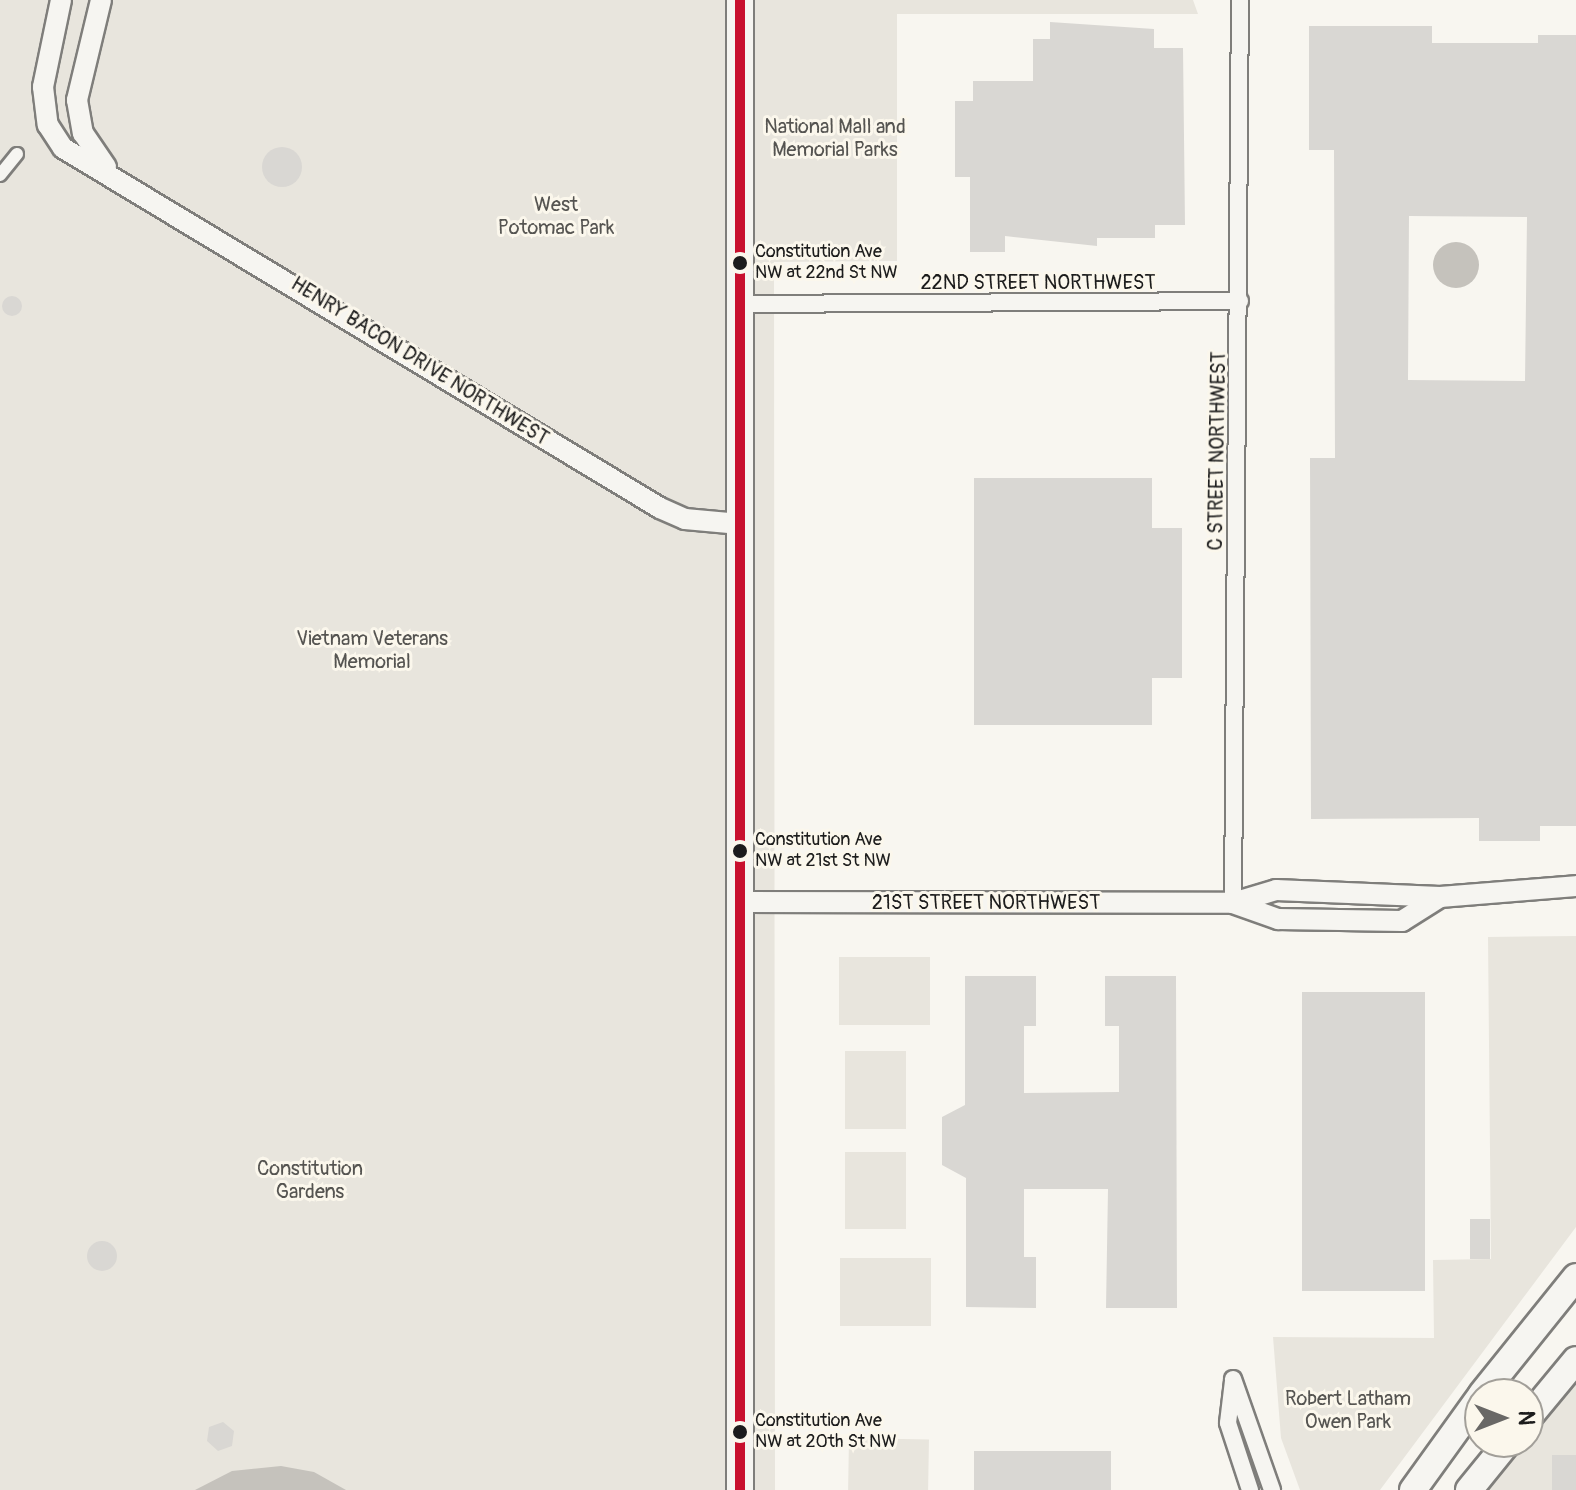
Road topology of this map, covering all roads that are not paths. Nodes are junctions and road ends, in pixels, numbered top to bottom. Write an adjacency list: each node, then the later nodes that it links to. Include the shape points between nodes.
1 (61, 0): 6 (street, HENRY BACON DRIVE NORTHWEST, via 44,75 45,118 63,148)
2 (101, 0): 6 (street, via 77,100 83,133)
3 (740, 0): 9 (main road)
4 (1240, 0): 8 (street, C STREET NORTHWEST)
5 (17, 154): 7 (street)
6 (109, 170): 10 (street, HENRY BACON DRIVE NORTHWEST, via 660,508)
7 (0, 175)
8 (1240, 301): 9 (street, 22ND STREET NORTHWEST); 14 (street, C STREET NORTHWEST)
9 (740, 304): 10 (main road)
10 (740, 524): 13 (main road)
11 (1576, 886): 12 (street, 21ST STREET NORTHWEST)
12 (1440, 897): 14 (street, 21ST STREET NORTHWEST, via 1276,890); 14 (street, 21ST STREET NORTHWEST, via 1402,921 1278,919)
13 (740, 902): 14 (street, 21ST STREET NORTHWEST); 21 (main road)
14 (1233, 903)
15 (1576, 1277): 17 (main road)
16 (1576, 1360): 18 (main road)
17 (1495, 1378)
18 (1544, 1399)
19 (1464, 1419): 24 (main road)
20 (1495, 1458): 25 (main road)
21 (740, 1490)
22 (1250, 1490): 23 (street, via 1228,1423 1233,1379)
23 (1272, 1490)
24 (1413, 1490)
25 (1469, 1490)

